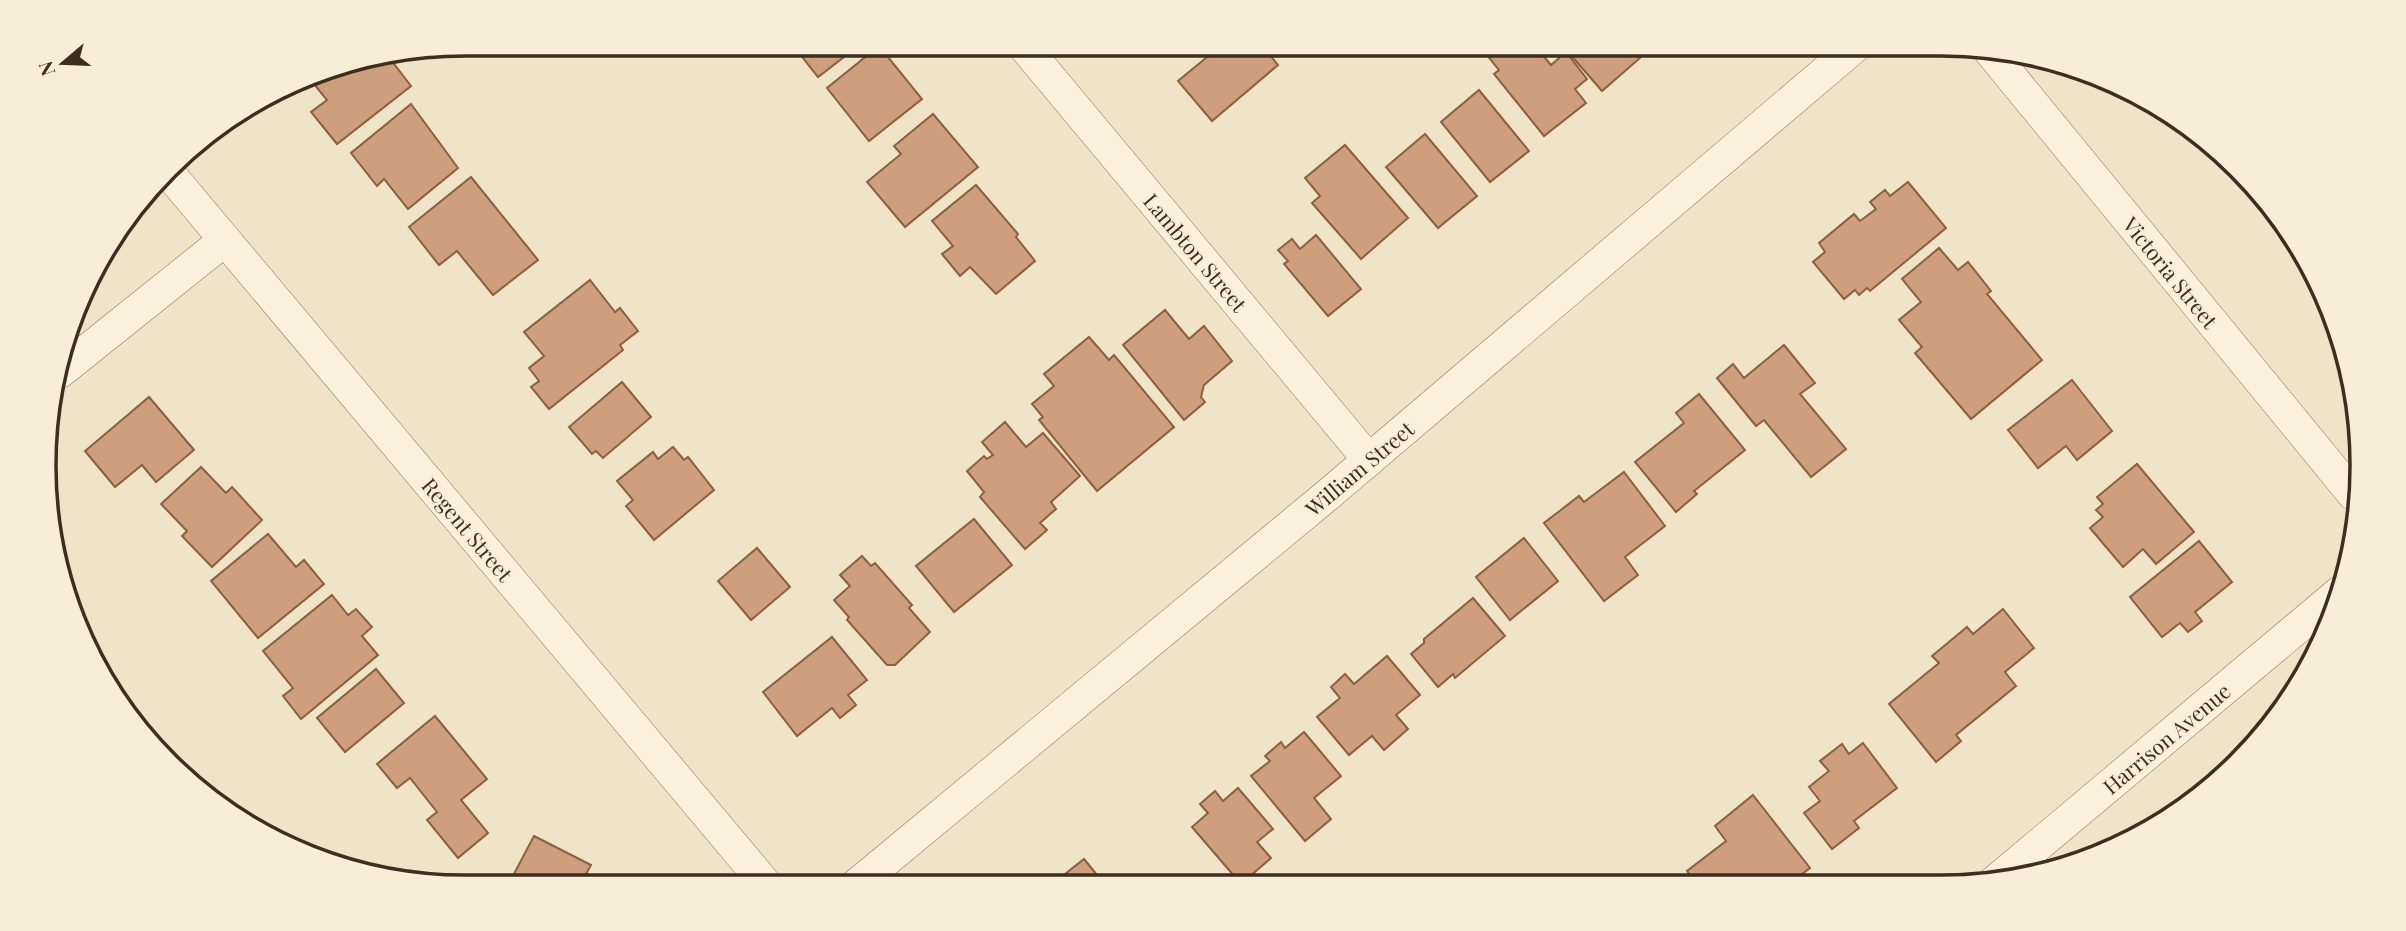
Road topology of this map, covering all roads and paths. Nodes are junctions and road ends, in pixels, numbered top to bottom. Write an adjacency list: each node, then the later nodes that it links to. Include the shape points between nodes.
1 (1032, 56): 7 (street, Lambton Street)
2 (1844, 56): 7 (street, William Street)
3 (1998, 61): 8 (street, Victoria Street)
4 (174, 179): 5 (street, Regent Street)
5 (225, 240): 6 (street); 11 (street, Regent Street)
6 (69, 365)
7 (1369, 460): 12 (street, William Street)
8 (2349, 489)
9 (2325, 604): 10 (street, Harrison Avenue)
10 (2011, 868)
11 (758, 875)
12 (868, 875)

